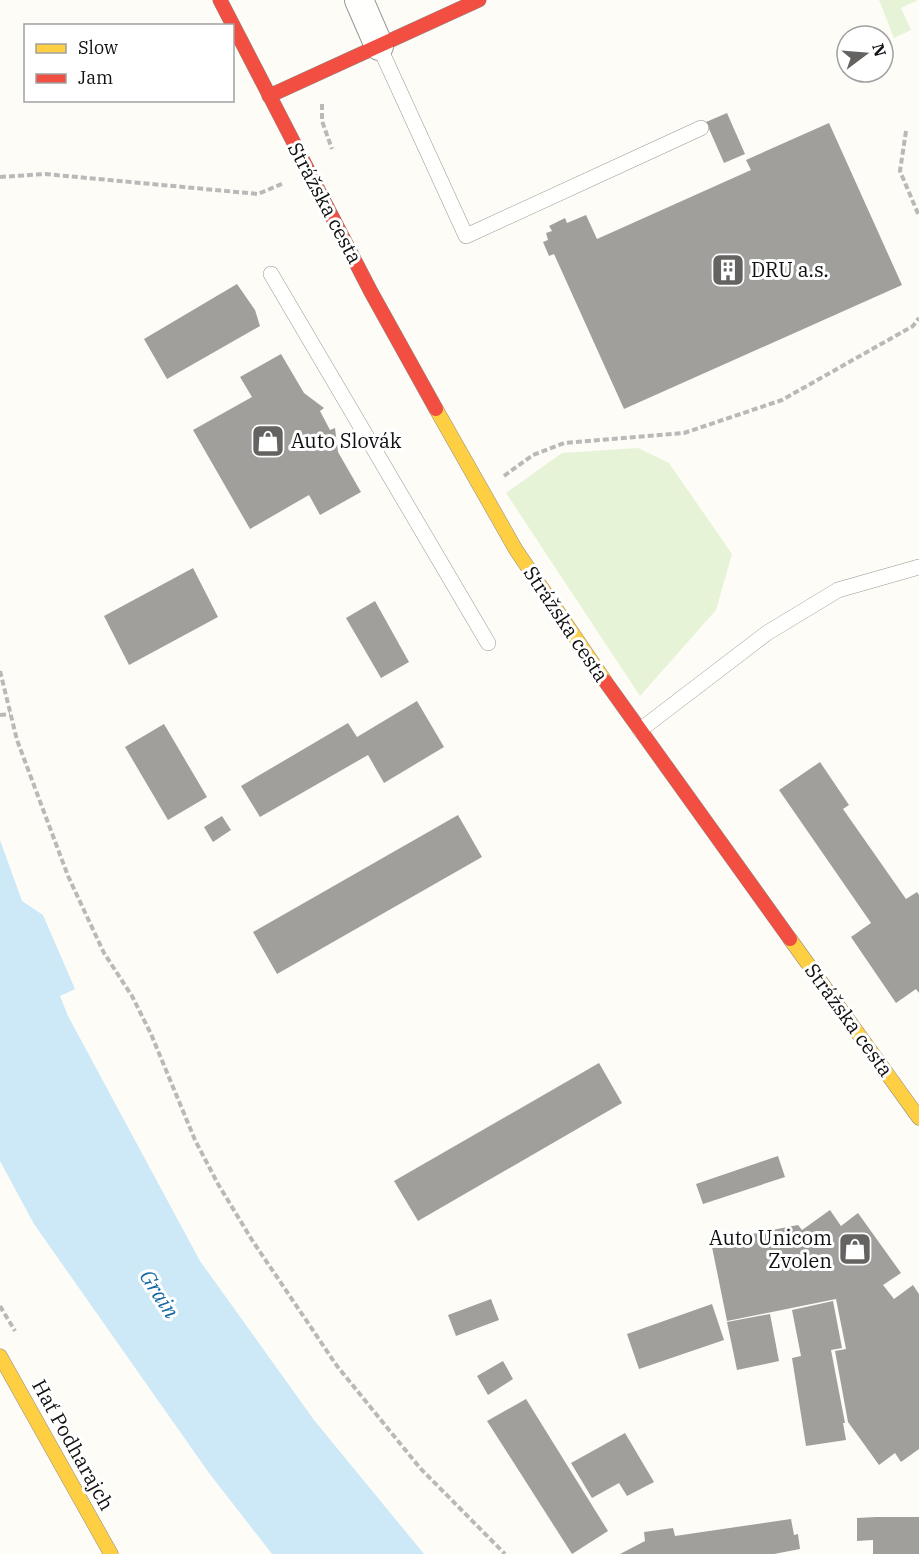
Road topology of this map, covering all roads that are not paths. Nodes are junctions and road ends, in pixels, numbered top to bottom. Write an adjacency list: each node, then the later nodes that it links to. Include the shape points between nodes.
1 (220, 0): 4 (street, Strážska cesta)
2 (358, 0): 6 (street)
3 (479, 0): 6 (street)
4 (232, 24)
5 (234, 27): 7 (street, Strážska cesta)
6 (379, 46): 7 (street); 8 (lane, via 466,236)
7 (269, 96): 12 (street, Strážska cesta, via 482,493 554,608)
8 (701, 128)
9 (271, 274): 11 (lane)
10 (919, 567): 12 (lane, via 838,590 767,633)
11 (488, 643)
12 (640, 730): 13 (street, Strážska cesta)
13 (919, 1118)
14 (0, 1356): 15 (street, Hať Podharajch)
15 (111, 1554)

